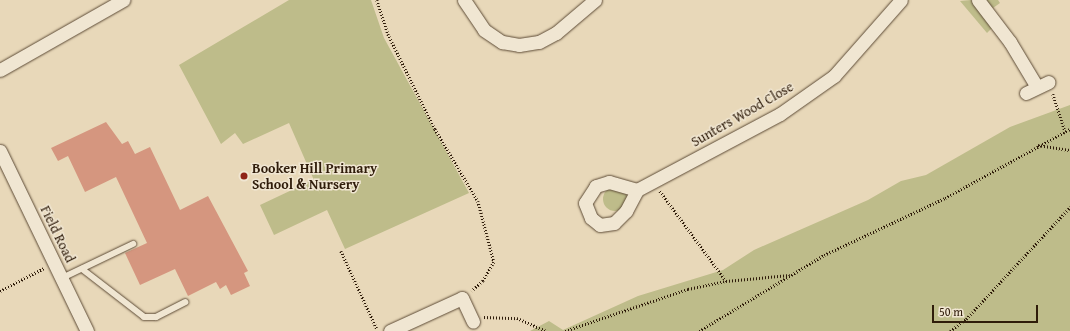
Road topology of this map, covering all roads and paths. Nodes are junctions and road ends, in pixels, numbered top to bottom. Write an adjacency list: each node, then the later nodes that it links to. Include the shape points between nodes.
1 (123, 0): 7 (street)
2 (377, 0): 25 (path, via 388,34 436,129 478,201 494,262 483,281)
3 (464, 0): 4 (street, via 484,30 502,42 519,45 539,42 556,33)
4 (595, 0)
5 (901, 0): 14 (street, Sunters Wood Close, via 834,76 780,114)
6 (978, 0): 8 (street, via 1010,42)
7 (0, 70)
8 (1037, 87): 10 (path)
9 (1070, 129): 10 (path)
10 (1065, 132): 11 (path)
11 (1038, 144): 12 (path); 21 (path, via 945,198 880,227)
12 (1070, 150)
13 (0, 151): 19 (street, Field Road)
14 (653, 181): 15 (street, Sunters Wood Close); 23 (path)
15 (637, 190)
16 (1070, 207): 34 (path, via 966,319)
17 (133, 244): 20 (lane)
18 (341, 251): 29 (path)
19 (54, 262): 22 (street, Field Road); 24 (path)
20 (82, 269): 22 (lane); 26 (lane, via 144,318 156,317)
21 (790, 275): 23 (path); 33 (path)
22 (62, 278): 28 (street, Field Road)
23 (726, 281): 32 (path, via 647,301 611,318)
24 (0, 291)
25 (462, 298): 27 (street); 30 (street)
26 (186, 302)
27 (473, 322): 31 (path, via 485,317 517,318)
28 (87, 331)
29 (378, 331)
30 (390, 331)
31 (546, 331)
32 (565, 331)
33 (699, 331)
34 (950, 331)

